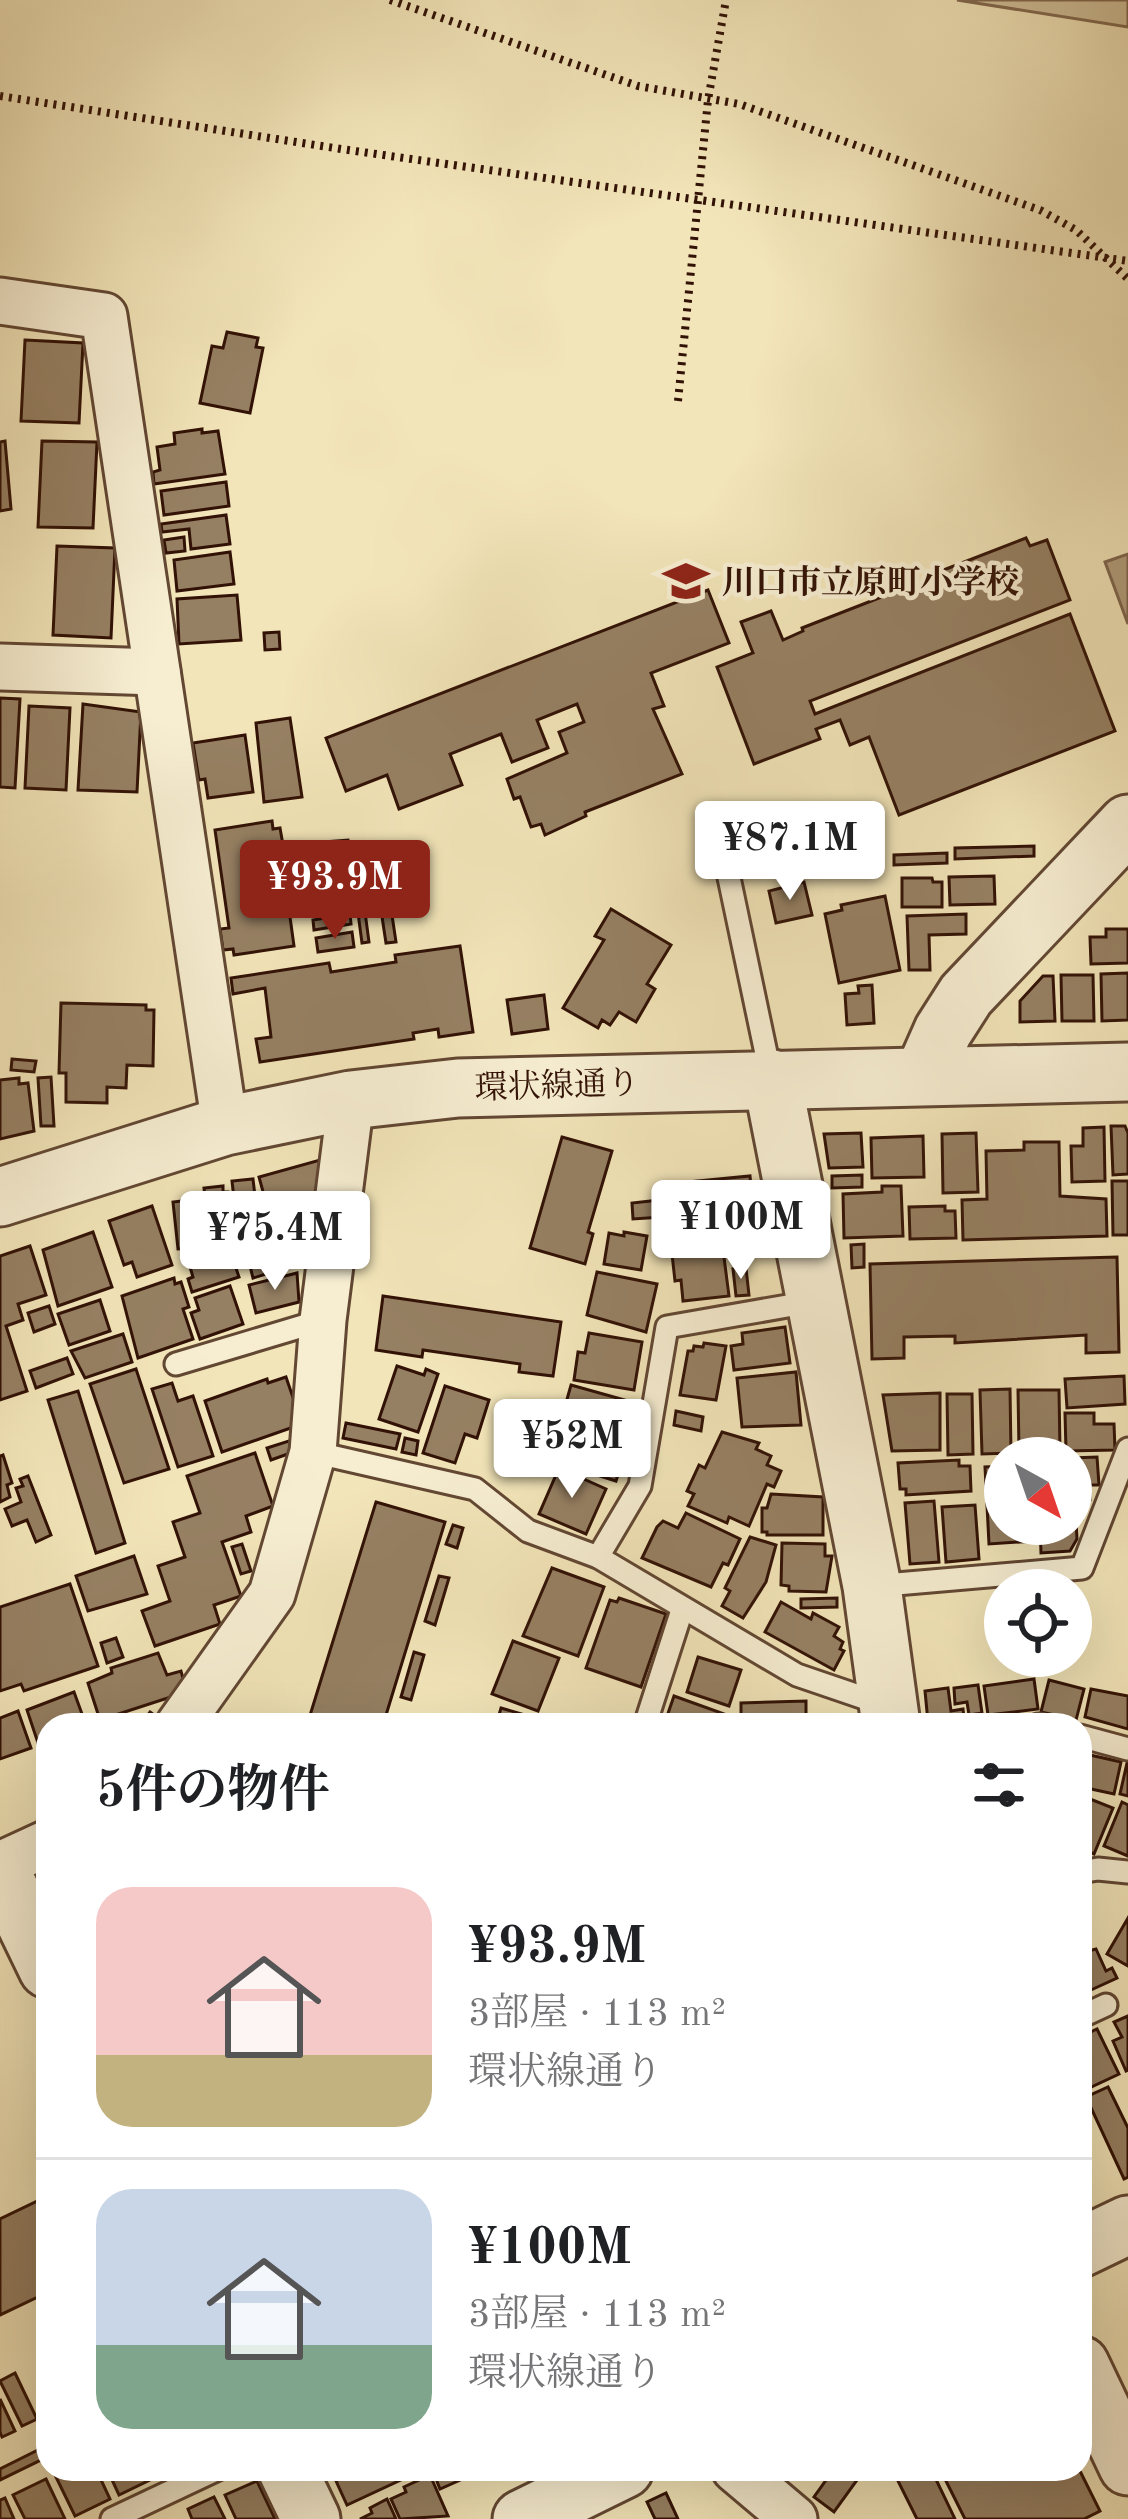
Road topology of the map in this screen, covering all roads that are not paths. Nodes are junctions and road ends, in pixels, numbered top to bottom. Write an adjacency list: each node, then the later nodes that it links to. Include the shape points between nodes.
1 (0, 301): 3 (street, via 104,316)
2 (0, 667): 3 (street)
3 (157, 672): 10 (street)
4 (1128, 824): 7 (street, via 966,995)
5 (723, 849): 8 (lane)
6 (1128, 1072): 7 (street, 環状線通り)
7 (924, 1074): 8 (street, 環状線通り)
8 (772, 1079): 9 (street, 環状線通り, via 555,1083); 12 (street)
9 (351, 1100): 10 (street, 環状線通り); 13 (street)
10 (224, 1126): 11 (street, 環状線通り)
11 (0, 1197)
12 (817, 1301): 17 (lane, via 667,1327 640,1486); 18 (street)
13 (323, 1320): 14 (lane); 16 (street)
14 (176, 1364)
15 (1128, 1449): 18 (lane, via 1082,1568)
16 (313, 1453): 17 (lane, via 475,1489 528,1531); 20 (street, via 272,1594)
17 (598, 1557): 19 (lane)
18 (872, 1586): 23 (street)
19 (682, 1610): 21 (lane); 22 (lane)
20 (188, 1713)
21 (649, 1713)
22 (882, 1713)
23 (889, 1713)
24 (1092, 1739): 25 (lane)
25 (1128, 1749)
26 (36, 1849): 27 (street)
27 (0, 1868): 30 (street)
28 (1092, 1872): 29 (lane)
29 (1128, 1872)
30 (36, 1944)
31 (1106, 2006): 32 (lane)
32 (1092, 2012)
33 (1128, 2225): 34 (street)
34 (1092, 2242)
35 (1092, 2390): 36 (street)
36 (1128, 2466)
37 (193, 2481): 41 (lane)
38 (293, 2481): 42 (street)
39 (600, 2481): 43 (street)
40 (750, 2481): 44 (street)
41 (112, 2519)
42 (311, 2519)
43 (522, 2519)
44 (794, 2519)

